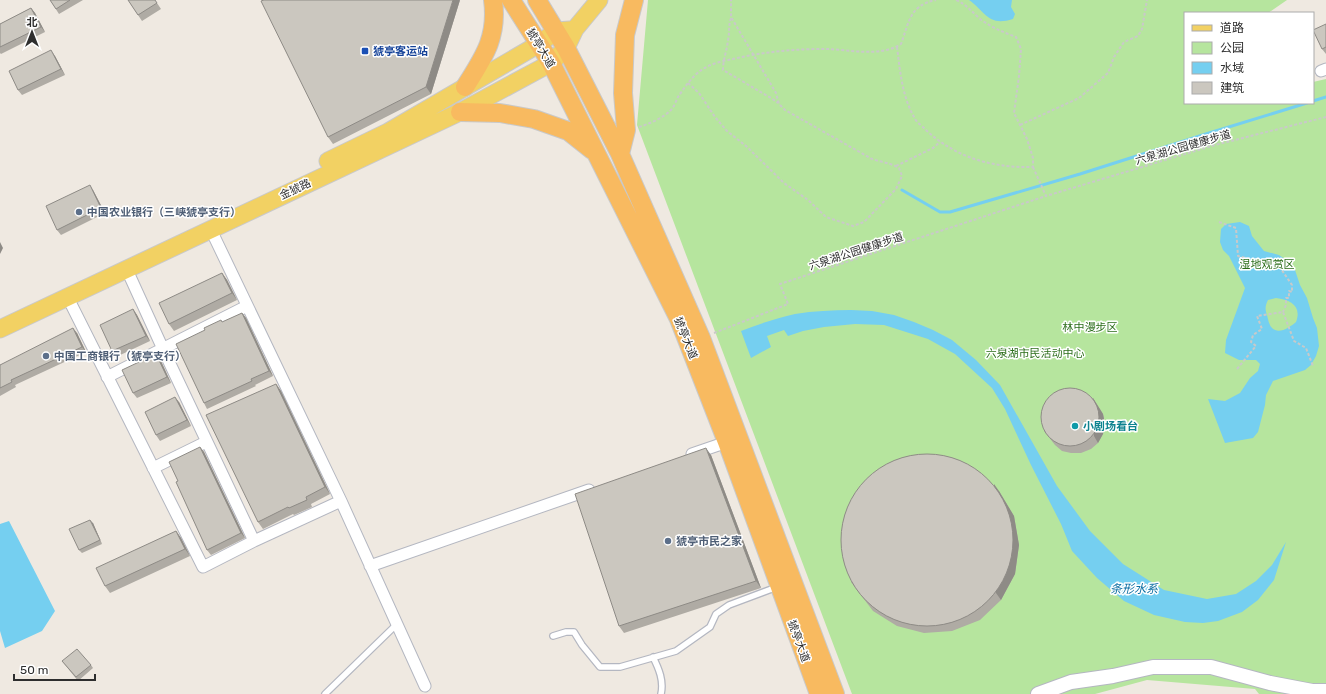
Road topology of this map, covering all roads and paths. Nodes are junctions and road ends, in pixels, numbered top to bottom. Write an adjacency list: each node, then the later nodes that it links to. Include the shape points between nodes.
1 (493, 0): 22 (highway, via 494,24 490,41)
2 (511, 0): 15 (highway, 猇亭大道)
3 (537, 0): 14 (highway, 猇亭大道)
4 (599, 0): 13 (main road, 金猇路)
5 (634, 0): 27 (highway, via 625,35 623,93)
6 (732, 0): 12 (path)
7 (936, 0): 16 (path, via 919,6 910,17 901,44)
8 (956, 0): 11 (path)
9 (961, 0): 11 (path)
10 (1147, 0): 26 (path, via 1142,29 1138,36 1124,42 1114,57 1108,73 1079,98)
11 (964, 4): 26 (path, via 979,18 1016,38 1021,50 1014,113)
12 (732, 17): 18 (path); 19 (path)
13 (575, 29): 14 (main road); 17 (main road, 金猇路)
14 (556, 31): 15 (main road, 金猇路); 17 (highway, 猇亭大道)
15 (539, 44): 20 (highway, 猇亭大道); 22 (main road, 金猇路)
16 (897, 47): 18 (path, via 892,50 822,49); 28 (path, via 906,98 914,119)
17 (566, 48): 20 (main road, 金猇路); 29 (highway, 猇亭大道)
18 (754, 55): 19 (path); 23 (path)
19 (723, 62): 21 (path, via 710,64); 23 (path, via 723,70)
20 (551, 63): 24 (main road, 金猇路); 30 (highway, 猇亭大道)
21 (688, 83): 27 (path, via 671,110 644,125); 31 (path, via 699,93 727,131 826,217 853,226 864,222 896,189 902,176)
22 (465, 87): 40 (main road, 金猇路, via 388,132)
23 (779, 104): 31 (path, via 785,110 872,159)
24 (460, 112): 30 (highway, via 500,113 534,119 568,131); 35 (main road, 金猇路)
25 (1326, 117): 33 (path, 六泉湖公园健康步道, via 1215,145)
26 (1020, 125): 32 (path, via 1033,158)
27 (626, 130): 29 (highway)
28 (940, 142): 31 (path); 32 (path, via 966,157 992,165)
29 (620, 154): 42 (highway, 猇亭大道)
30 (598, 156): 50 (highway, 猇亭大道, via 679,319)
31 (896, 166)
32 (1033, 167): 33 (path)
33 (1046, 196): 42 (path, 六泉湖公园健康步道, via 780,284 788,304)
34 (1219, 222): 39 (path, via 1236,228 1238,256 1265,263 1277,263 1292,285 1292,292 1289,291)
35 (211, 230): 36 (main road, 金猇路); 38 (street)
36 (127, 270): 37 (main road, 金猇路); 43 (street)
37 (68, 298): 41 (main road, 金猇路); 46 (street)
38 (247, 306): 43 (street); 47 (street)
39 (1283, 312): 44 (path, via 1294,341 1306,348); 45 (path, via 1257,316 1262,329 1253,335 1251,342 1256,346)
40 (0, 317)
41 (0, 329)
42 (701, 338): 66 (highway, 猇亭大道)
43 (162, 349): 46 (street); 49 (street, via 200,419)
44 (1313, 366)
45 (1237, 369)
46 (107, 377): 52 (street)
47 (284, 381): 48 (street); 54 (street)
48 (271, 387)
49 (206, 442): 52 (street); 55 (street)
50 (727, 442): 51 (street); 57 (highway, 猇亭大道)
51 (679, 459)
52 (153, 468): 55 (street, via 203,567)
53 (599, 486): 56 (street)
54 (341, 501): 55 (street); 56 (street)
55 (254, 541)
56 (370, 566): 58 (street)
57 (780, 586): 60 (lane, via 729,606 716,614 710,627 676,651); 65 (highway, 猇亭大道)
58 (397, 624): 61 (street); 63 (lane)
59 (553, 636): 60 (lane, via 574,632 600,667 620,667)
60 (653, 657): 64 (lane, via 662,679)
61 (425, 686)
62 (1326, 690): 67 (street, via 1312,691 1270,683 1211,667 1153,667 1071,682)
63 (325, 694)
64 (661, 694)
65 (819, 694)
66 (834, 694)
67 (1038, 694)

